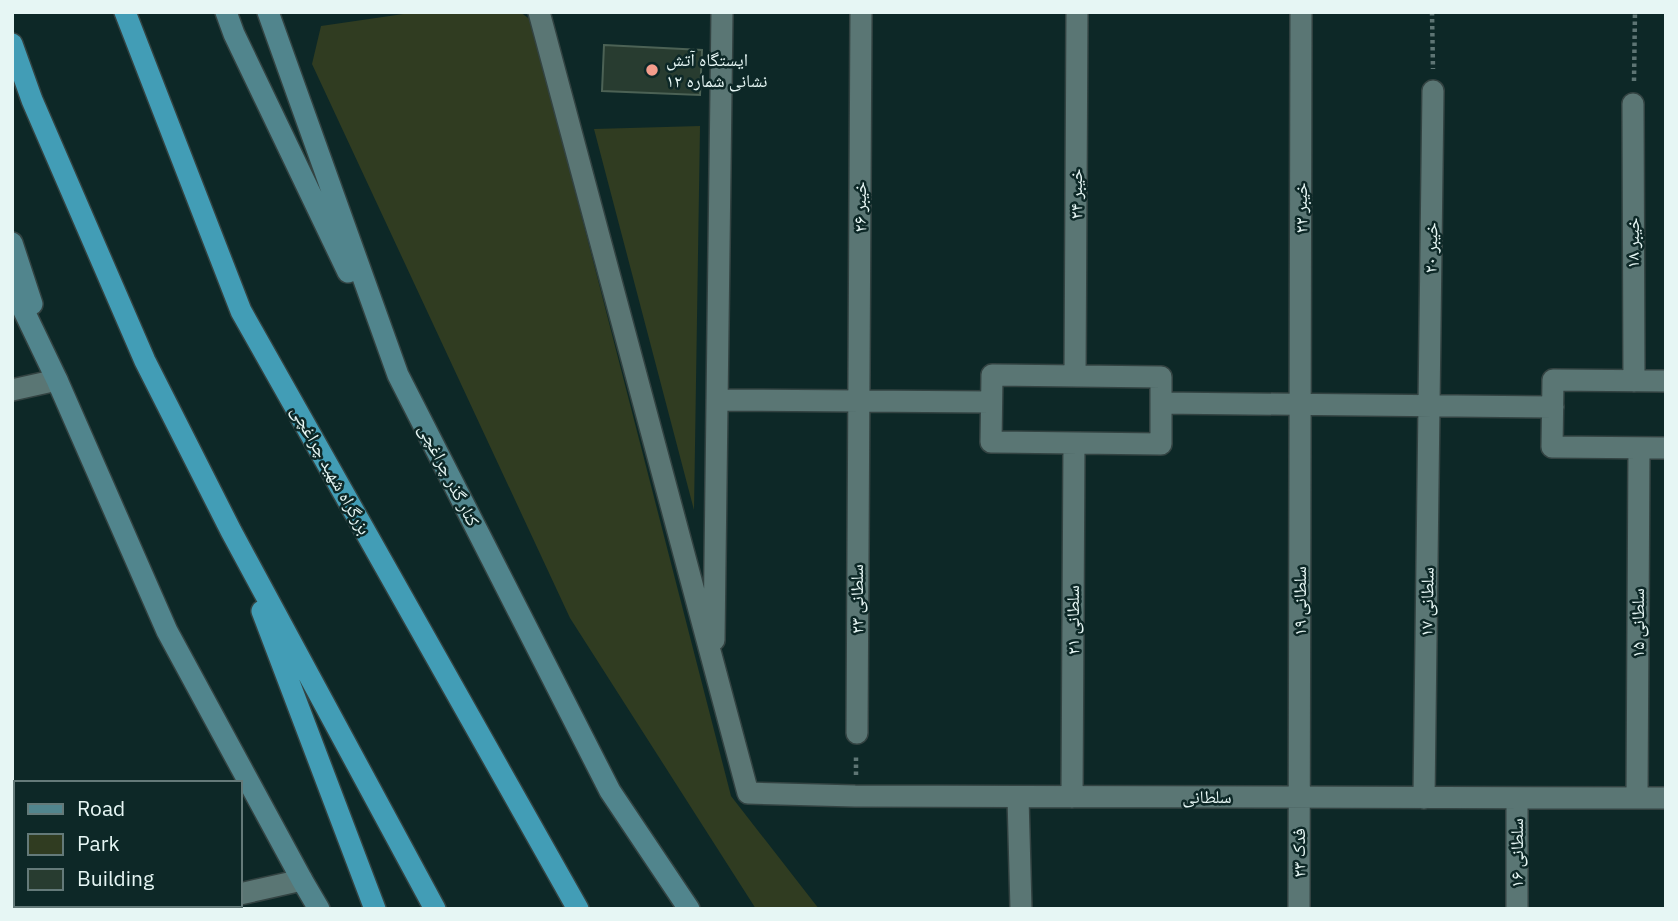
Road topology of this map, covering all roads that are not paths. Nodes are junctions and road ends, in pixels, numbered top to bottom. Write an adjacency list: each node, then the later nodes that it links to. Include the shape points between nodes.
1 (125, 12): 45 (highway, بزرگراه شهید چراغچی, via 241,311)
2 (226, 12): 14 (main road)
3 (268, 12): 14 (main road, کنار گذر چراغچی)
4 (539, 12): 31 (street)
5 (722, 12): 20 (street)
6 (861, 12): 21 (street, خیبر ۲۶)
7 (1077, 12): 15 (street, خیبر ۲۴)
8 (1301, 12): 24 (street, خیبر ۲۲)
9 (12, 44): 30 (highway, via 145,361)
10 (1433, 91): 25 (street, خیبر ۲۰)
11 (1633, 104): 17 (street, خیبر ۱۸)
12 (12, 243): 16 (main road)
13 (12, 286): 16 (main road)
14 (398, 375): 46 (main road, کنار گذر چراغچی, via 610,790)
15 (1075, 376): 22 (street, via 992,375); 23 (street, via 1161,377)
16 (57, 380): 19 (street); 40 (main road, via 167,631)
17 (1634, 381): 18 (street); 26 (street, via 1553,380)
18 (1666, 381)
19 (12, 390)
20 (717, 400): 21 (street); 31 (street)
21 (858, 401): 22 (street); 32 (street, سلطانی ۲۳)
22 (991, 402): 27 (street, via 991,442)
23 (1161, 403): 24 (street); 27 (street, via 1161,444)
24 (1300, 405): 25 (street); 35 (street, سلطانی ۱۹)
25 (1429, 406): 26 (street); 36 (street, سلطانی ۱۷)
26 (1553, 407): 28 (street, via 1552,447)
27 (1074, 443): 34 (street, سلطانی ۲۱)
28 (1639, 448): 29 (street); 38 (street, سلطانی ۱۵)
29 (1666, 448)
30 (231, 531): 43 (highway); 44 (highway)
31 (714, 667): 33 (street, سلطانی, via 748,793)
32 (857, 733)
33 (1018, 797): 34 (street, سلطانی); 47 (street)
34 (1072, 797): 35 (street, سلطانی)
35 (1299, 797): 36 (street, سلطانی); 48 (street, فدک ۲۳)
36 (1424, 797): 37 (street, سلطانی)
37 (1517, 798): 38 (street, سلطانی); 49 (street, سلطانی ۱۶)
38 (1637, 798): 39 (street, سلطانی)
39 (1666, 798)
40 (302, 880): 41 (street); 42 (main road)
41 (242, 894)
42 (319, 909)
43 (375, 909)
44 (435, 909)
45 (578, 909)
46 (689, 909)
47 (1021, 909)
48 (1299, 909)
49 (1517, 909)

